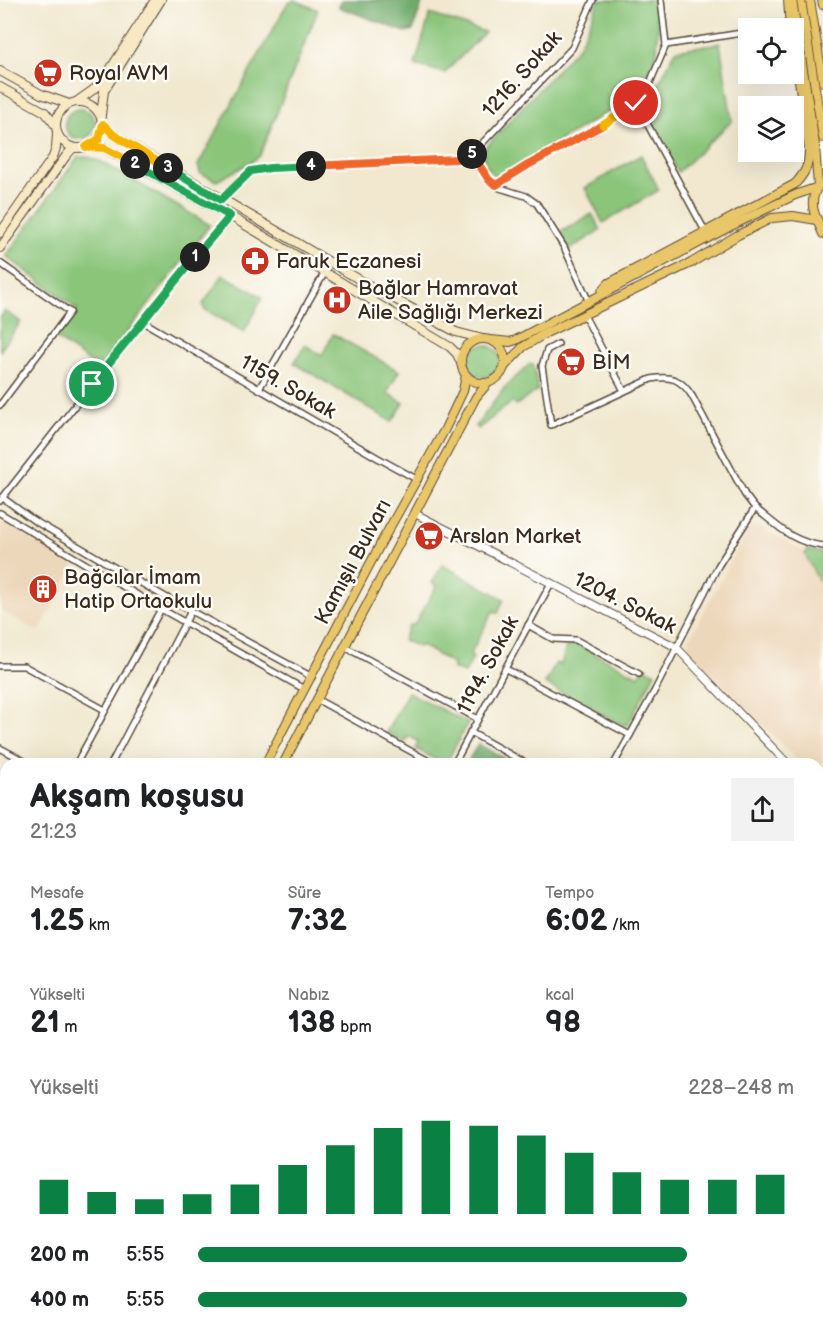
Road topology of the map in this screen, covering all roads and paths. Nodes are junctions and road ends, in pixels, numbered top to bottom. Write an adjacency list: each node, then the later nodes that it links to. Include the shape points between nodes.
1 (155, 0): 18 (main road, via 100,84)
2 (161, 0): 20 (main road, via 104,91)
3 (593, 0): 25 (street, 1216. Sokak, via 572,48)
4 (661, 0): 13 (street)
5 (788, 0): 11 (highway)
6 (792, 0): 23 (highway)
7 (801, 0): 22 (highway)
8 (810, 0): 15 (highway)
9 (822, 0): 10 (highway)
10 (823, 5)
11 (789, 18)
12 (738, 34): 13 (street)
13 (666, 45): 19 (street, via 649,85)
14 (0, 71): 18 (main road, via 41,94)
15 (823, 82)
16 (799, 84): 32 (highway, via 809,150 805,173 795,184)
17 (0, 87): 21 (main road, via 45,112)
18 (72, 103): 20 (main road, via 91,104); 21 (main road, via 59,113)
19 (636, 103): 28 (street, via 597,130); 32 (street)
20 (102, 120): 24 (main road, via 99,139); 29 (main road, via 114,135)
21 (57, 129): 24 (main road, via 65,144); 33 (main road, via 53,157)
22 (823, 138)
23 (815, 145): 26 (highway); 27 (highway)
24 (82, 148): 30 (main road, via 104,148); 35 (main road, via 74,148 66,156)
25 (472, 154): 28 (street); 29 (street, via 457,159 251,171)
26 (823, 164)
27 (820, 184): 31 (highway, via 812,204); 38 (highway)
28 (496, 185): 38 (street, via 537,204)
29 (221, 200): 41 (main road, via 456,332)
30 (230, 216): 37 (main road); 40 (street)
31 (820, 223): 34 (highway); 39 (highway, via 793,216 772,218)
32 (705, 231): 38 (highway, via 609,283)
33 (0, 234)
34 (823, 234)
35 (0, 248)
36 (0, 262): 49 (street, via 70,312)
37 (325, 272): 43 (main road, via 450,347); 47 (street)
38 (592, 300): 41 (highway, via 516,340)
39 (584, 315): 44 (highway, via 523,347); 48 (street)
40 (142, 321): 47 (street, 1159. Sokak); 51 (street)
41 (487, 339): 43 (highway, via 470,343); 44 (highway, via 504,353)
42 (558, 344): 48 (street, via 547,350 542,366 551,425)
43 (461, 363): 45 (highway)
44 (505, 366): 46 (highway)
45 (466, 375): 46 (highway, via 476,382); 50 (highway, Kamışlı Bulvarı, via 463,390)
46 (488, 383): 54 (highway, Kamışlı Bulvarı, via 476,397)
47 (259, 389): 50 (street, 1159. Sokak)
48 (624, 391): 52 (street, via 661,377 684,384 744,495)
49 (0, 405)
50 (418, 480): 67 (highway, Kamışlı Bulvarı)
51 (1, 500): 57 (street)
52 (755, 508): 55 (street, via 791,537); 63 (street, via 718,566)
53 (0, 513): 58 (street)
54 (416, 514): 56 (street, 1204. Sokak); 62 (highway, Kamışlı Bulvarı)
55 (823, 546)
56 (550, 583): 61 (street, 1194. Sokak); 63 (street, 1204. Sokak)
57 (168, 598): 58 (street); 59 (street)
58 (161, 609): 60 (street); 70 (street)
59 (191, 611): 60 (street); 67 (street)
60 (185, 622): 68 (street); 77 (street)
61 (528, 625): 65 (street, 1194. Sokak); 66 (street, via 553,639 576,640)
62 (345, 647): 69 (highway, Kamışlı Bulvarı); 71 (street)
63 (676, 647): 73 (street); 84 (street, 1204. Sokak)
64 (0, 666): 70 (street, via 24,666)
65 (506, 669): 71 (street, 1194. Sokak); 73 (street)
66 (639, 674)
67 (312, 677): 68 (highway, Kamışlı Bulvarı)
68 (304, 689): 78 (highway, Kamışlı Bulvarı)
69 (318, 700): 79 (highway, Kamışlı Bulvarı); 80 (street)
70 (105, 710): 76 (street)
71 (478, 719): 72 (street, 1194. Sokak)
72 (470, 732): 81 (street, 1194. Sokak); 82 (street)
73 (630, 735): 83 (street)
74 (0, 748): 75 (street)
75 (19, 758)
76 (79, 758)
77 (114, 758)
78 (268, 758)
79 (286, 758)
80 (423, 758)
81 (457, 758)
82 (516, 758)
83 (617, 758)
84 (782, 758)

